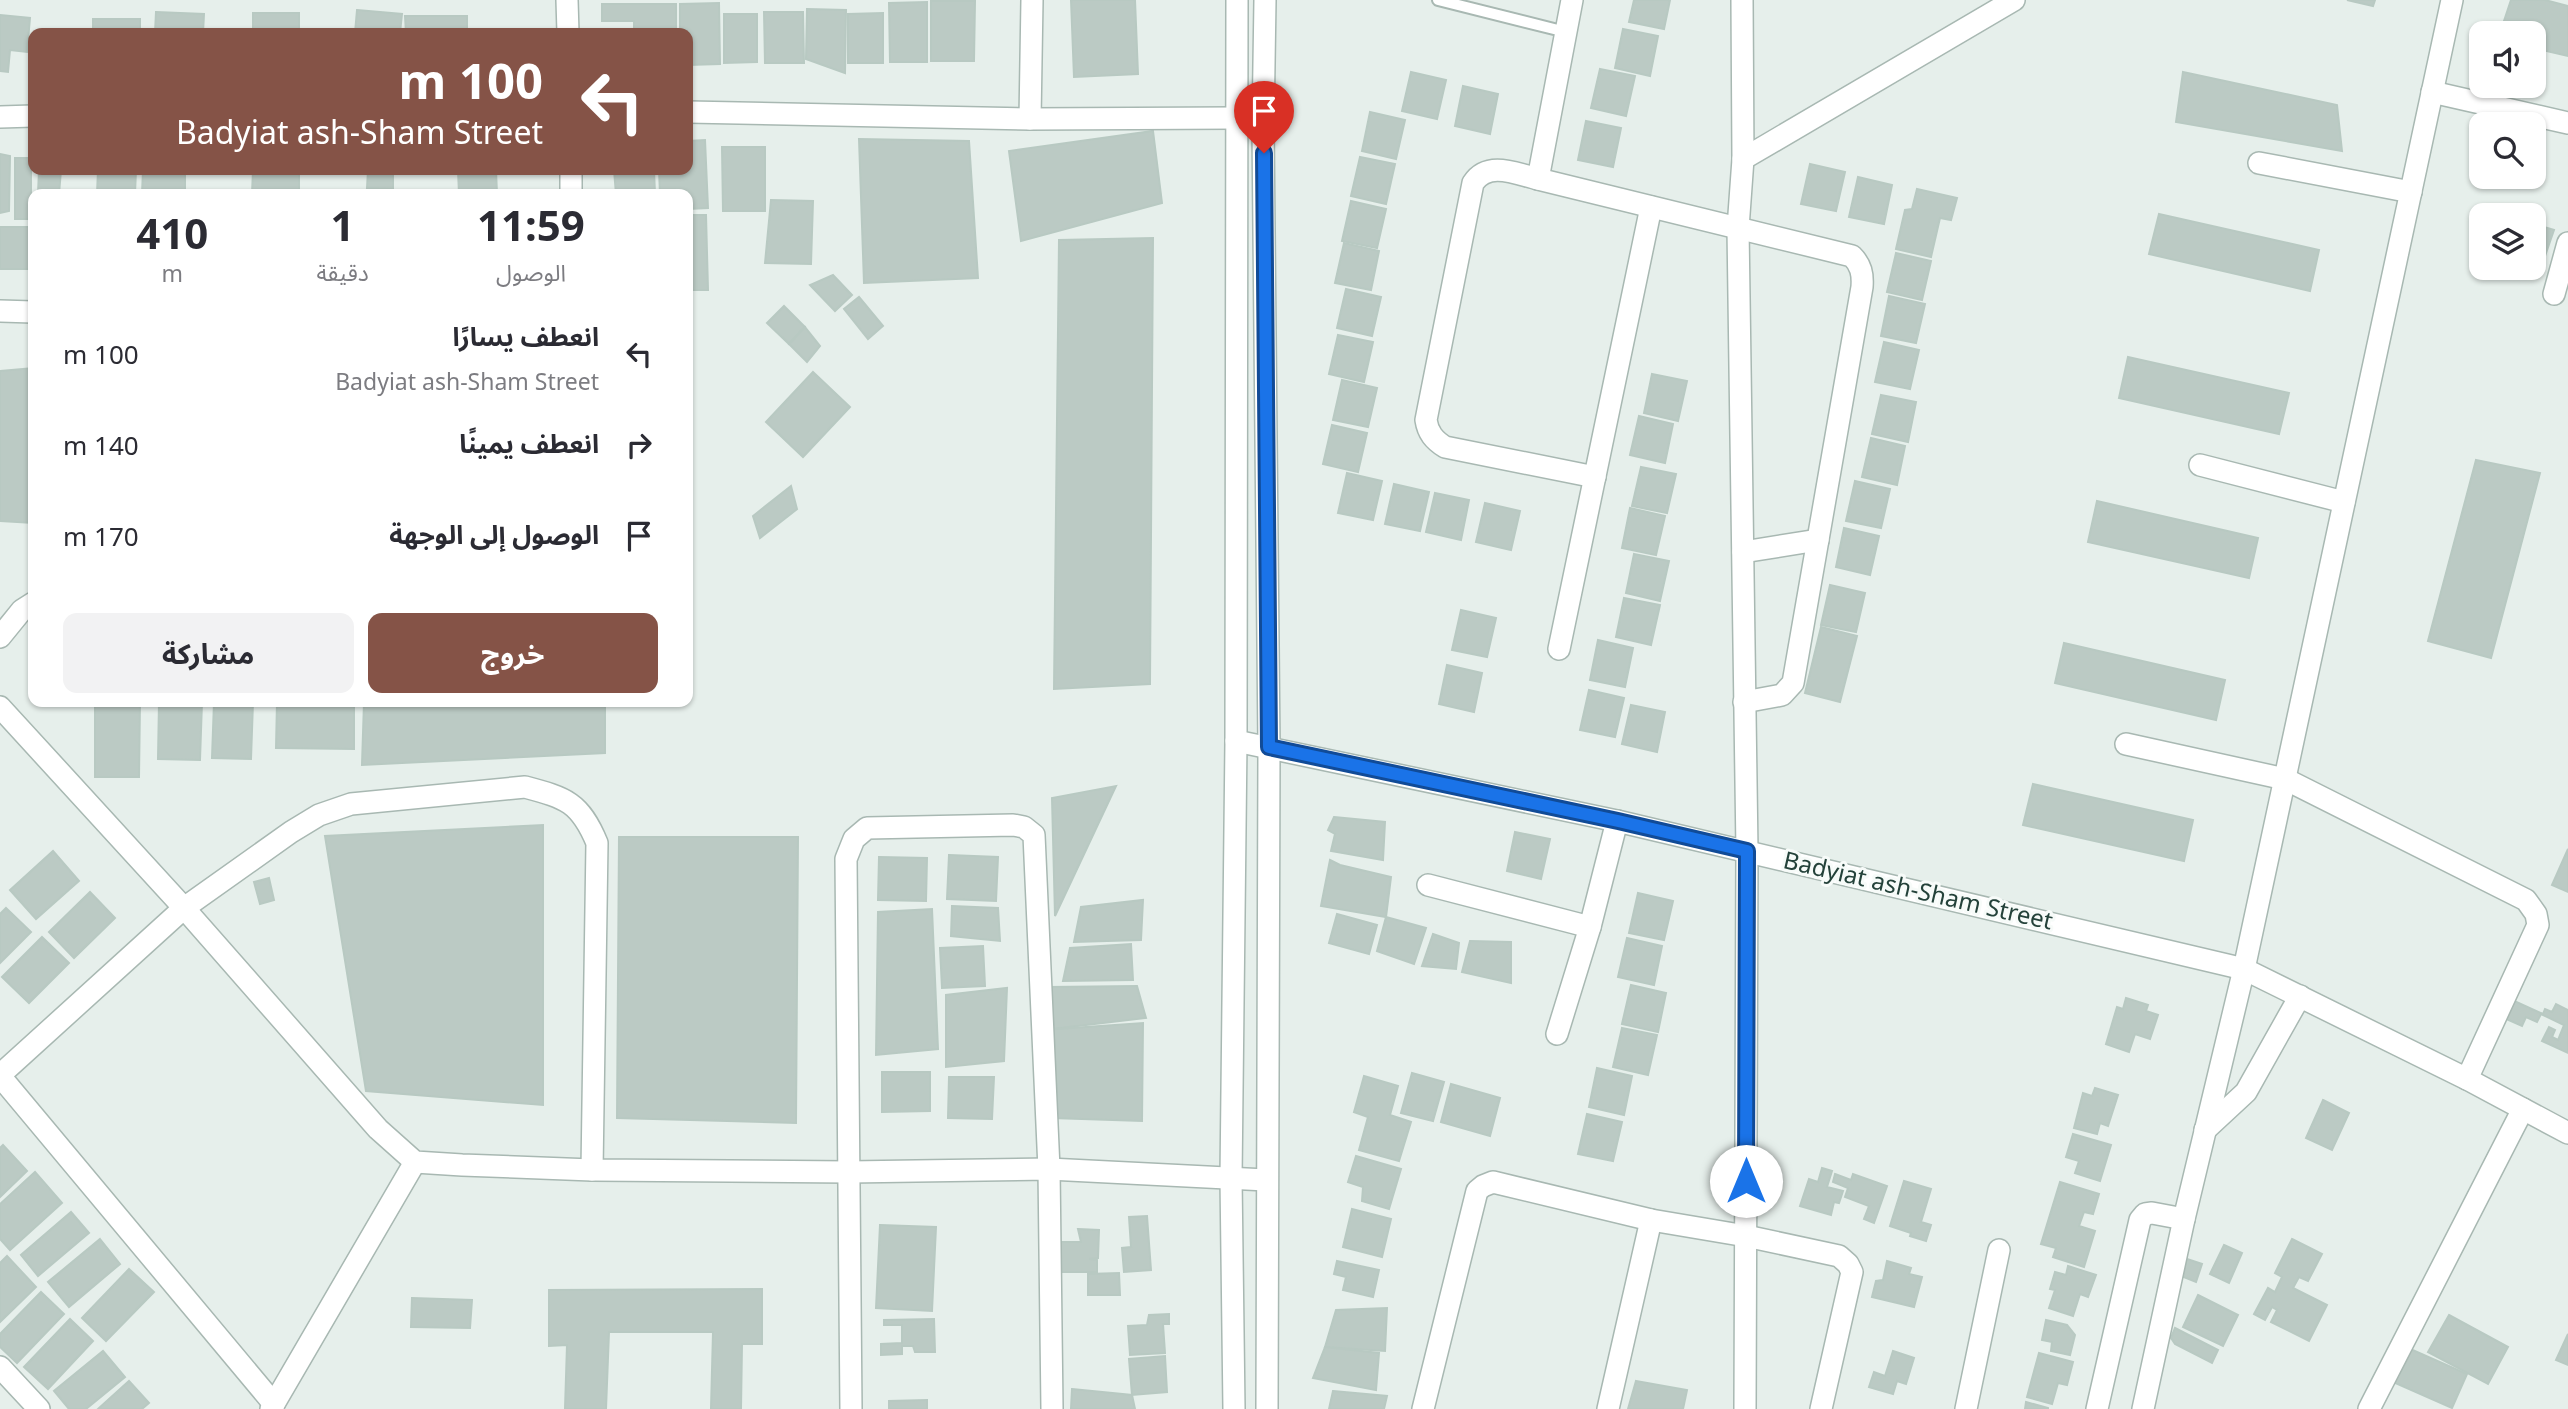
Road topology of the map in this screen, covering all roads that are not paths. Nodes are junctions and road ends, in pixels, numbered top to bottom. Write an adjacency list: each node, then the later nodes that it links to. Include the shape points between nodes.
1 (567, 0): 10 (street)
2 (1032, 0): 17 (street)
3 (1237, 0): 16 (street)
4 (1265, 0): 29 (street)
5 (1438, 0): 11 (lane)
6 (1573, 0): 11 (street)
7 (1742, 0): 19 (street)
8 (2014, 0): 19 (street)
9 (2452, 0): 12 (street)
10 (568, 28)
11 (1566, 32): 21 (street)
12 (2432, 92): 18 (street); 22 (street)
13 (693, 111): 17 (street)
14 (28, 116): 15 (street)
15 (0, 117)
16 (1236, 118): 17 (street); 30 (street)
17 (1030, 119)
18 (2568, 123)
19 (1743, 159): 24 (street)
20 (2259, 163): 22 (street)
21 (1538, 179): 23 (street); 32 (street, via 1494,169 1473,183 1427,427 1433,439 1445,447)
22 (2411, 192): 33 (street)
23 (1651, 207): 24 (street); 32 (street)
24 (1738, 228): 34 (street, via 1852,256 1863,276); 35 (street)
25 (2568, 243): 26 (street)
26 (2554, 294)
27 (0, 312): 28 (street)
28 (28, 312)
29 (1266, 412): 30 (street); 43 (street)
30 (1236, 413): 41 (street)
31 (2200, 465): 33 (street)
32 (1595, 477): 38 (street)
33 (2344, 502): 44 (street)
34 (1818, 540): 35 (street); 39 (street, via 1793,682 1782,695)
35 (1743, 552): 39 (street)
36 (28, 606): 37 (street)
37 (0, 637)
38 (1559, 649)
39 (1744, 702): 46 (street)
40 (0, 707): 48 (street)
41 (1236, 741): 43 (street, Badyiat ash-Sham Street); 62 (street)
42 (2126, 744): 44 (street)
43 (1269, 747): 45 (street, Badyiat ash-Sham Street); 63 (street)
44 (2285, 779): 50 (street); 54 (street, via 2526,901 2536,914 2538,925)
45 (1618, 821): 46 (street, Badyiat ash-Sham Street); 49 (street)
46 (1747, 851): 50 (street, Badyiat ash-Sham Street); 66 (street)
47 (1428, 885): 49 (street)
48 (184, 908): 53 (street); 58 (street, via 378,1129); 60 (street, via 291,832 319,815 351,804 525,787 573,805 587,819 597,843)
49 (1590, 927): 52 (street)
50 (2245, 969): 51 (street, Badyiat ash-Sham Street); 56 (street)
51 (2300, 996): 54 (street, Badyiat ash-Sham Street); 56 (street, via 2246,1093)
52 (1558, 1034)
53 (0, 1076): 69 (street)
54 (2468, 1079): 55 (street, Badyiat ash-Sham Street)
55 (2523, 1109): 57 (street, Badyiat ash-Sham Street); 82 (street)
56 (2205, 1130): 64 (street)
57 (2568, 1133)
58 (415, 1162): 60 (street); 69 (street)
59 (1049, 1169): 61 (street); 61 (street, via 1034,835 1013,825 867,828 854,839 846,859); 62 (street); 72 (street)
60 (592, 1170): 61 (street)
61 (849, 1172): 71 (street)
62 (1231, 1178): 63 (street); 73 (street)
63 (1266, 1180): 74 (street)
64 (2183, 1219): 80 (street, via 2152,1213 2140,1220); 81 (street)
65 (1651, 1220): 66 (street); 75 (street, via 1493,1182 1483,1186 1477,1191); 76 (street)
66 (1746, 1236): 77 (street); 78 (street, via 1839,1256 1852,1272)
67 (1999, 1250): 79 (street)
68 (0, 1367): 70 (street)
69 (272, 1407)
70 (39, 1409)
71 (851, 1409)
72 (1052, 1409)
73 (1234, 1409)
74 (1267, 1409)
75 (1423, 1409)
76 (1608, 1409)
77 (1745, 1409)
78 (1821, 1409)
79 (1966, 1409)
80 (2097, 1409)
81 (2143, 1409)
82 (2369, 1409)

